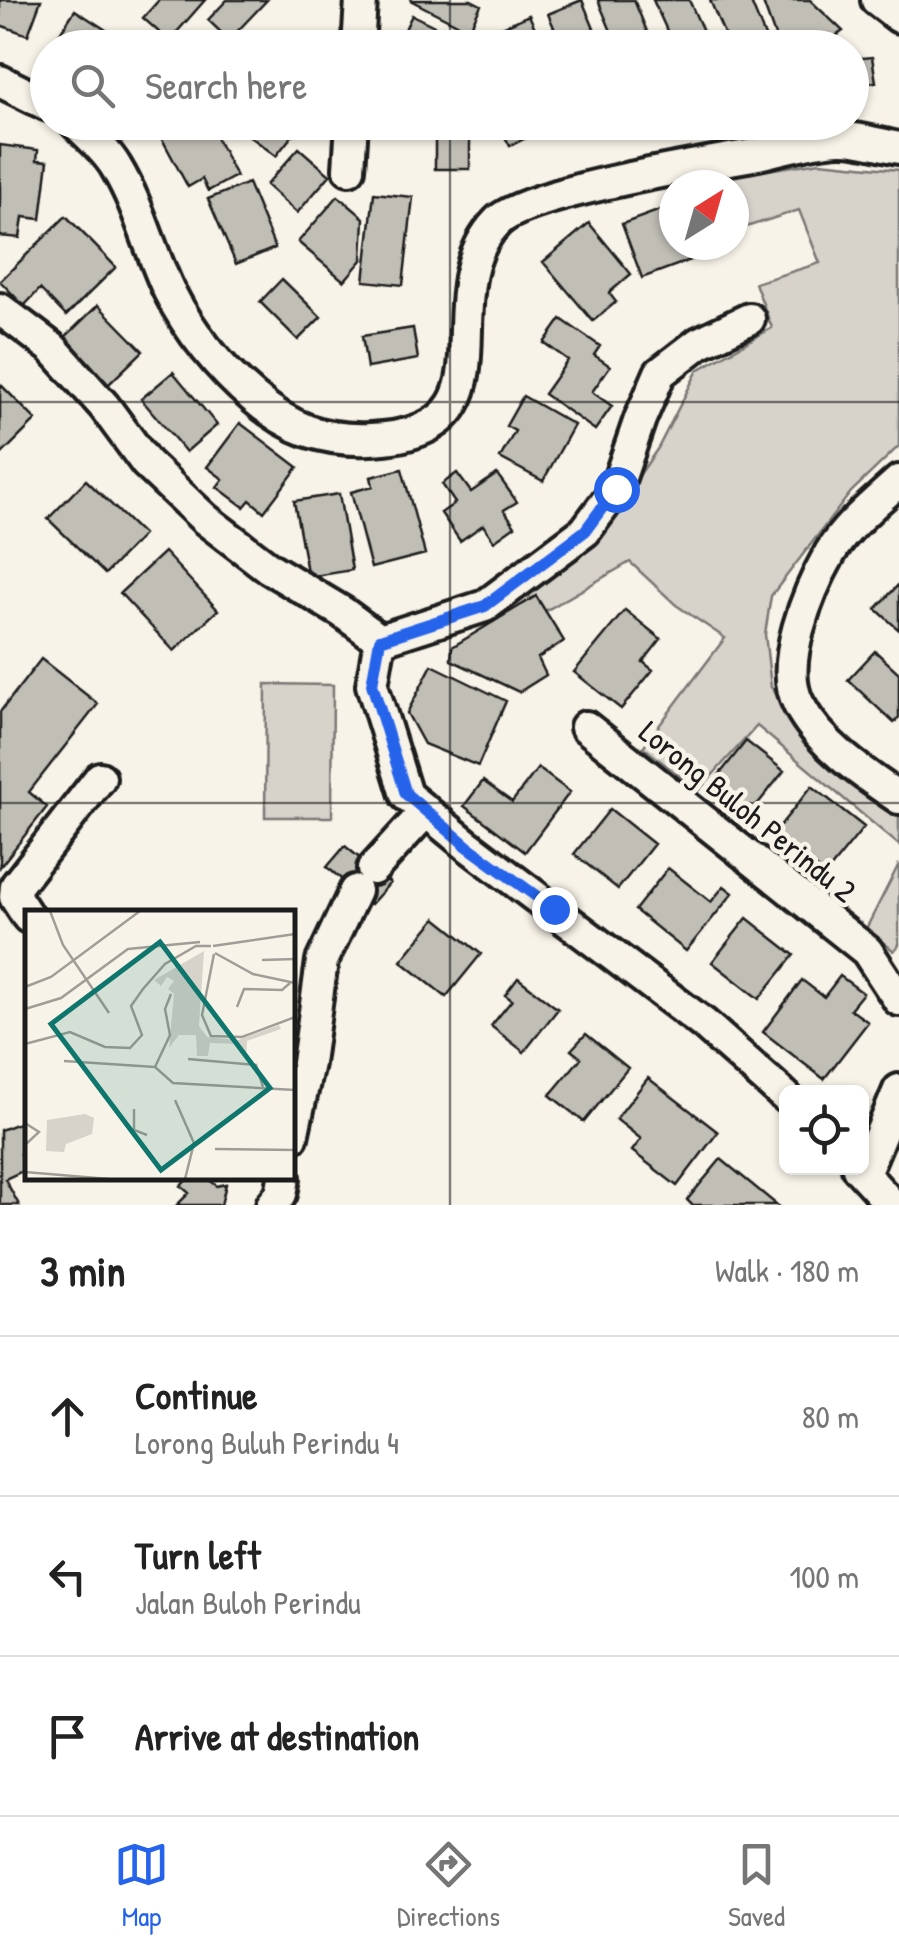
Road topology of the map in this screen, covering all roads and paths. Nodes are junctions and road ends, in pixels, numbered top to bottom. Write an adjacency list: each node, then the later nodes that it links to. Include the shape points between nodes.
1 (361, 0): 4 (street)
2 (877, 0): 3 (street)
3 (899, 17)
4 (359, 30)
5 (0, 81): 6 (street)
6 (30, 95)
7 (91, 140): 9 (street, via 115,166 171,294 237,384 295,425 324,438 354,440 423,430 454,404 466,362 469,270 511,210 621,180)
8 (351, 140): 12 (street)
9 (827, 140)
10 (858, 140): 11 (street)
11 (899, 148)
12 (349, 169)
13 (0, 309): 16 (street, via 52,348 146,464 205,519)
14 (749, 319): 16 (street, via 700,342 660,373 616,489 585,531 485,606)
15 (899, 482): 19 (street, via 831,551 800,620 792,662 796,701 812,726 859,772)
16 (380, 640): 20 (street, via 372,684 406,794)
17 (586, 727): 22 (street, Lorong Buloh Perindu 2, via 868,951)
18 (100, 778): 21 (street, via 16,886)
19 (899, 798)
20 (426, 811): 24 (street, via 704,1024); 25 (street, via 364,880 322,961)
21 (25, 912)
22 (899, 1000)
23 (899, 1090): 26 (street)
24 (779, 1091)
25 (295, 1123)
26 (869, 1154)
27 (865, 1175): 30 (street)
28 (284, 1180): 29 (street)
29 (272, 1205)
30 (892, 1205)

